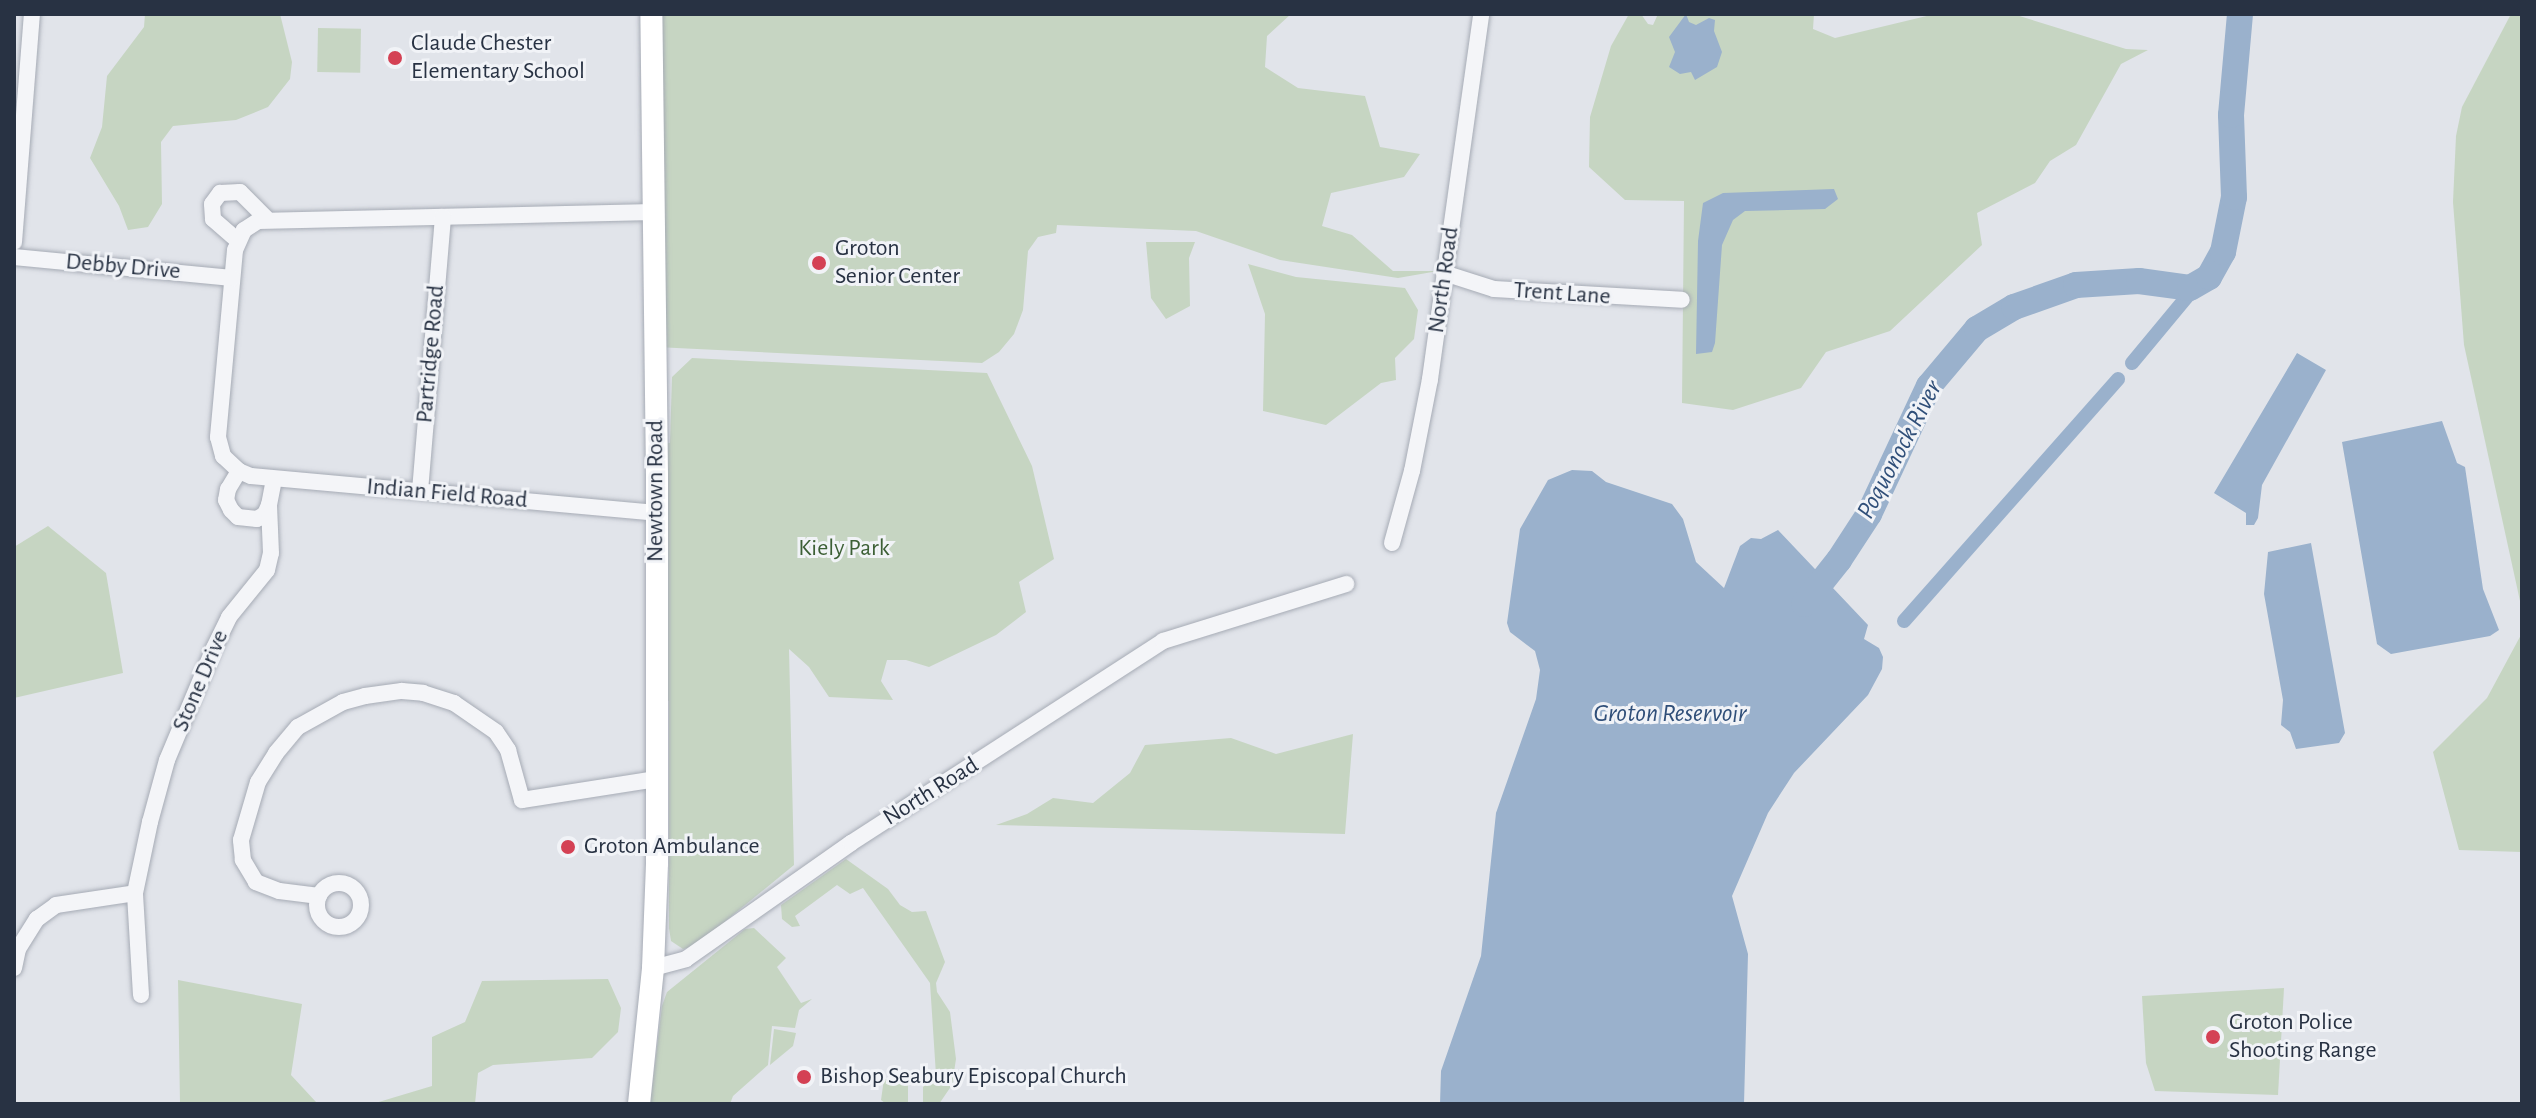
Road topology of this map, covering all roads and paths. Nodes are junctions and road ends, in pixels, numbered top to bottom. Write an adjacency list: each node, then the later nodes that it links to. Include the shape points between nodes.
1 (32, 14): 4 (street)
2 (651, 14): 5 (main road, Newtown Road)
3 (1481, 14): 11 (street, North Road)
4 (20, 76): 9 (street)
5 (654, 212): 6 (street); 18 (main road, Newtown Road)
6 (443, 217): 7 (street); 16 (street, Partridge Road)
7 (266, 218): 8 (street, via 251,224); 8 (street, via 240,192 220,193 212,204 213,219)
8 (237, 240): 12 (street)
9 (14, 242)
10 (14, 257): 12 (street, Debby Drive)
11 (1444, 273): 13 (street, Trent Lane, via 1494,289); 19 (street, North Road, via 1423,419)
12 (232, 278): 14 (street, via 218,437 223,456)
13 (1682, 300)
14 (239, 471): 15 (street, Indian Field Road); 17 (street, via 228,489 231,510 238,517 257,519)
15 (274, 479): 16 (street, Indian Field Road); 17 (street, Stone Drive)
16 (420, 491): 18 (street, Indian Field Road)
17 (269, 505): 22 (street, Stone Drive, via 270,562 225,623 193,696 167,760)
18 (656, 513): 21 (main road, Newtown Road)
19 (1392, 543)
20 (1346, 584): 25 (street, North Road, via 1163,641 851,843 686,959)
21 (656, 779): 23 (street, via 522,800 508,750 496,732 454,703 402,691 343,702 298,727 276,753 258,782 241,840 243,860 256,882); 25 (main road, Newtown Road)
22 (135, 893): 24 (street, via 56,905 37,919 18,949); 26 (street, Stone Drive)
23 (319, 896)
24 (14, 968)
25 (653, 968): 27 (main road)
26 (141, 995)
27 (639, 1104)

